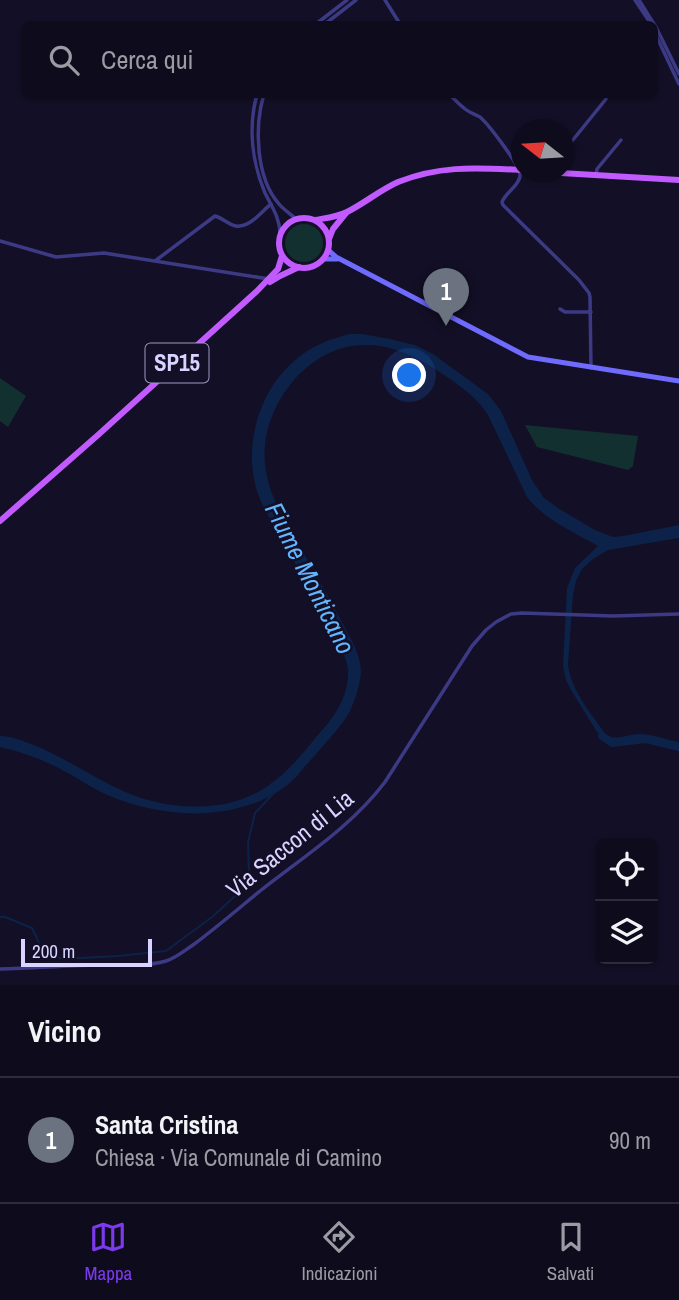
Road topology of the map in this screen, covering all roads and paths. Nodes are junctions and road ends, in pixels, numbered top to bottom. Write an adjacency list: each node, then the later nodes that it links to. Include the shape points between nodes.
1 (347, 0): 5 (street)
2 (356, 0): 6 (street)
3 (385, 0): 7 (street)
4 (637, 0): 8 (street); 9 (street)
5 (320, 21)
6 (329, 21)
7 (398, 21)
8 (649, 21)
9 (651, 21)
10 (658, 31): 12 (street)
11 (658, 39): 13 (street)
12 (679, 74)
13 (679, 84)
14 (256, 98): 26 (street, via 252,130 257,172)
15 (263, 98): 28 (street, via 260,159 278,203)
16 (454, 98): 20 (street, via 480,118)
17 (606, 99): 18 (street)
18 (574, 139)
19 (621, 140): 23 (street)
20 (511, 158)
21 (511, 170): 27 (main road, via 452,168 424,173 374,194)
22 (574, 174): 23 (main road)
23 (596, 175): 24 (main road)
24 (675, 178)
25 (518, 182): 42 (street, via 502,202 579,280 589,293)
26 (271, 204): 30 (street); 36 (street, via 241,226 215,216)
27 (348, 212): 29 (main road); 32 (main road)
28 (296, 219): 29 (main road); 30 (main road)
29 (315, 220): 32 (main road)
30 (280, 234): 34 (main road)
31 (0, 241): 36 (street, via 56,257 104,253)
32 (329, 241): 33 (main road)
33 (328, 250): 35 (main road); 37 (street)
34 (282, 256): 38 (main road); 39 (main road, SP15)
35 (323, 259): 37 (street); 38 (main road, SP15)
36 (155, 261): 39 (street)
37 (344, 261): 43 (street, via 522,355)
38 (299, 267): 40 (main road, SP15)
39 (269, 279): 40 (main road, SP15)
40 (257, 291): 45 (main road, SP15)
41 (560, 309): 42 (street)
42 (591, 312): 43 (street)
43 (591, 368): 44 (street)
44 (679, 381)
45 (0, 521)
46 (679, 614): 47 (street, Via Saccon di Lia, via 511,614 486,630 468,652 373,798 209,934 162,962)
47 (0, 970)

